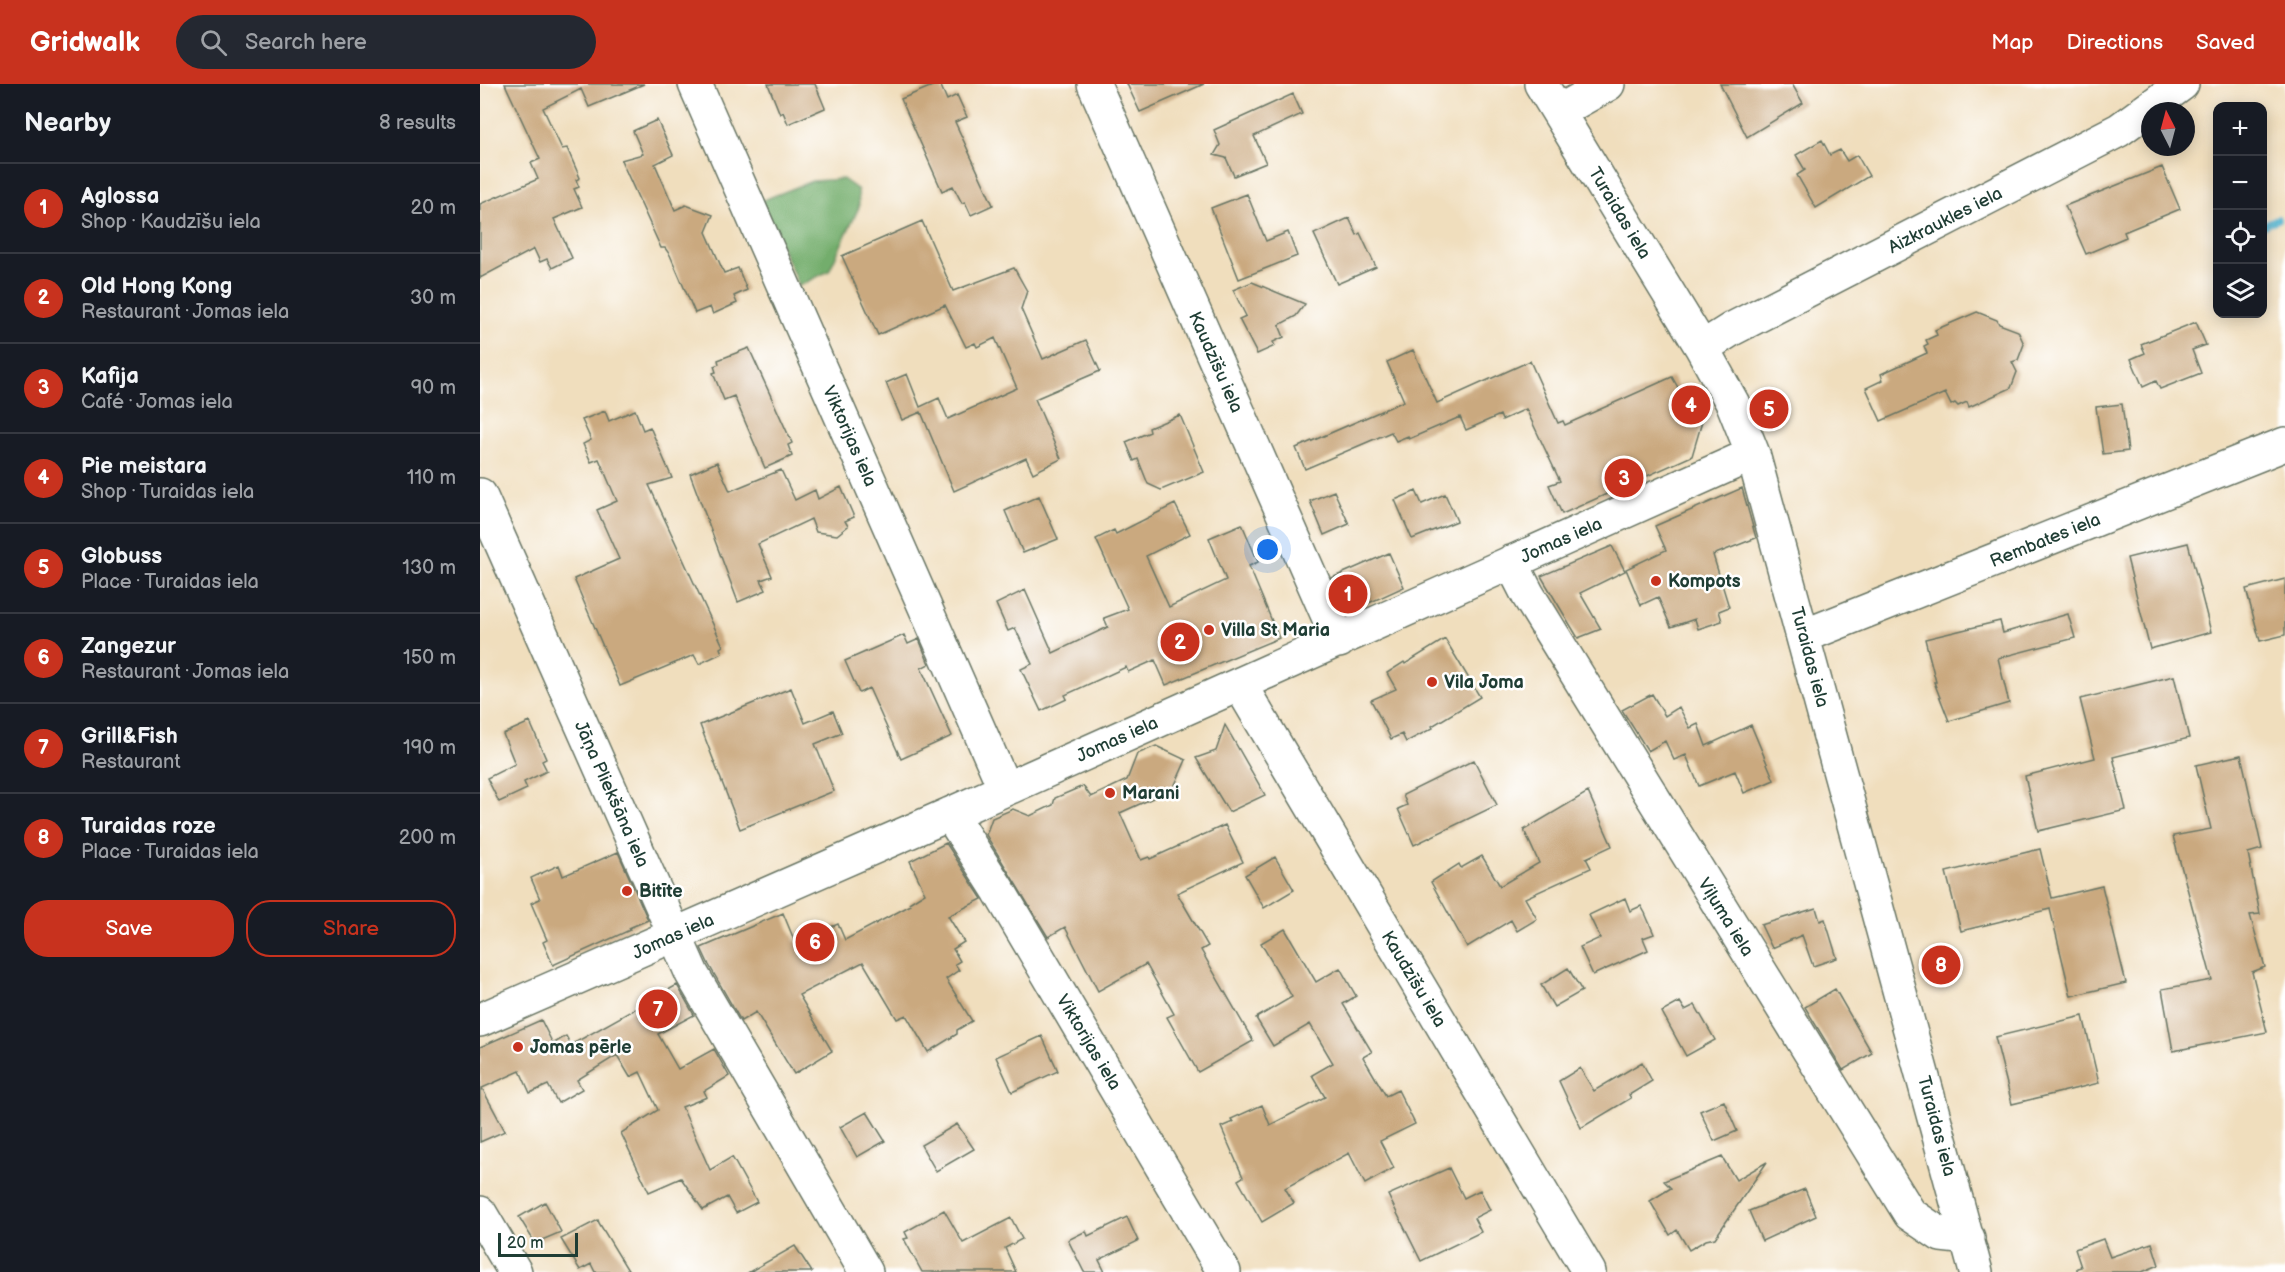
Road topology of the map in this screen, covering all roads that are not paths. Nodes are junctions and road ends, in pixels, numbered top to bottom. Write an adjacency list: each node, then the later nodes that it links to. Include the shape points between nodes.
1 (695, 84): 15 (street, Viktorijas iela)
2 (1094, 84): 13 (street, Kaudzīšu iela)
3 (1541, 84): 6 (street, Turaidas iela)
4 (1608, 84): 6 (street)
5 (2182, 84): 7 (street, Aizkraukles iela, via 2119,130)
6 (1558, 112): 7 (street, Turaidas iela)
7 (1702, 348): 9 (street, Turaidas iela, via 1733,404)
8 (2285, 444): 12 (street, Rembates iela)
9 (1753, 454): 11 (street, Jomas iela); 12 (street, Turaidas iela)
10 (480, 495): 17 (street, Jāņa Pliekšāna iela)
11 (1511, 562): 13 (street, Jomas iela); 20 (street, Viļuma iela, via 1910,1214 1941,1235)
12 (1804, 636): 20 (street, Turaidas iela)
13 (1339, 641): 14 (street, Jomas iela)
14 (1240, 685): 15 (street, Jomas iela); 24 (street, Kaudzīšu iela)
15 (1005, 789): 16 (street, Jomas iela)
16 (951, 814): 17 (street, Jomas iela); 23 (street, Viktorijas iela)
17 (674, 935): 18 (street, Jomas iela); 22 (street, Jāņa Pliekšāna iela, via 692,974)
18 (480, 1020)
19 (480, 1213): 21 (street)
20 (1968, 1238): 25 (street, Turaidas iela)
21 (514, 1272)
22 (866, 1272)
23 (1224, 1272)
24 (1589, 1272)
25 (1976, 1272)

